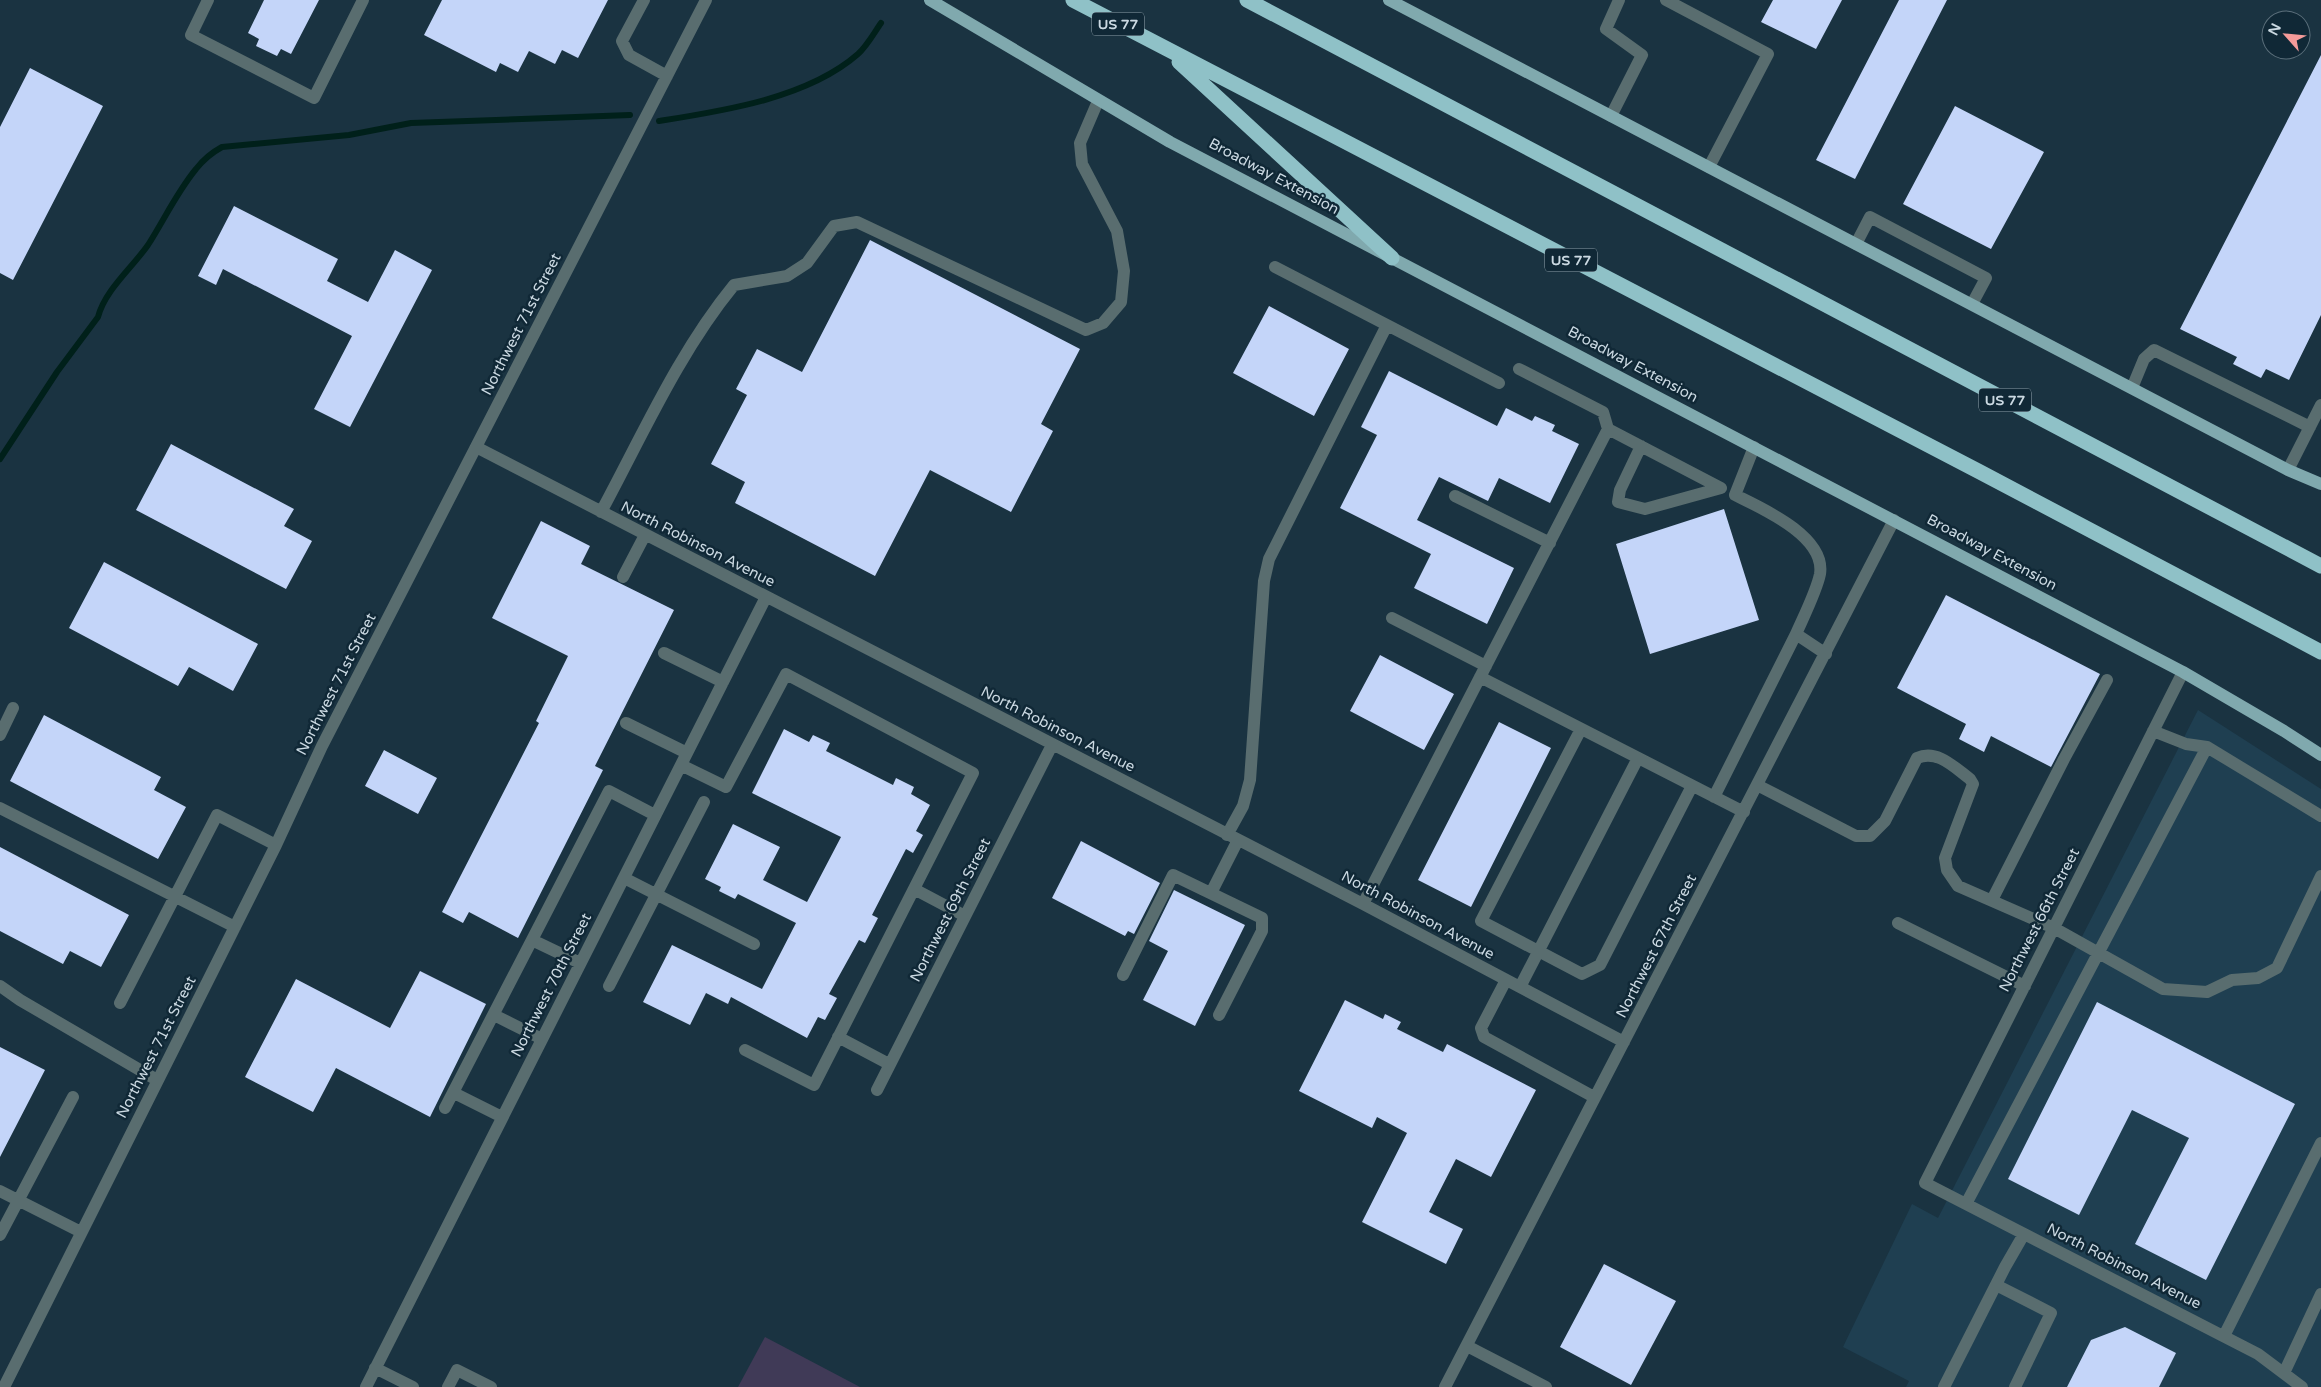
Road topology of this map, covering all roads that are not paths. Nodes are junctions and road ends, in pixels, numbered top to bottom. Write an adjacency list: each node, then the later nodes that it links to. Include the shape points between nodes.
1 (208, 0): 2 (street, via 191,35 314,98)
2 (363, 0)
3 (644, 0): 12 (street, via 622,41 629,55)
4 (706, 0): 12 (street, Northwest 71st Street)
5 (930, 0): 13 (main road, Broadway Extension)
6 (1073, 0): 11 (highway, US 77)
7 (1247, 0): 39 (highway, US 77)
8 (1389, 0): 14 (main road)
9 (1619, 0): 14 (street, via 1606,29 1642,56)
10 (1666, 0): 15 (street, via 1768,54)
11 (1163, 48): 17 (highway); 43 (highway, US 77, via 1972,467)
12 (667, 76): 28 (street, Northwest 71st Street)
13 (1098, 101): 17 (main road, Broadway Extension); 35 (street, via 1080,143 1082,164 1117,231 1124,271 1121,302 1103,323 1086,330 857,222 834,226 807,263 787,276 734,285 692,344)
14 (1611, 116): 15 (main road)
15 (1709, 167): 16 (main road)
16 (1856, 244): 19 (main road); 19 (street, via 1870,217 1986,278)
17 (1392, 258): 29 (main road, Broadway Extension)
18 (1275, 267): 20 (street)
19 (1972, 304): 23 (main road)
20 (1387, 325): 22 (street); 71 (street, via 1269,559 1264,581 1250,780)
21 (1520, 369): 26 (street, via 1603,412)
22 (1499, 383)
23 (2132, 388): 25 (street, via 2144,359 2154,350); 30 (main road)
24 (2321, 405): 25 (street)
25 (2310, 427): 30 (street)
26 (1608, 429): 27 (street); 38 (street)
27 (1641, 446): 32 (street); 32 (street, via 1620,490 1618,502 1645,509)
28 (476, 447): 35 (street, North Robinson Avenue); 72 (street, Northwest 71st Street, via 322,746)
29 (1754, 447): 33 (street); 36 (main road, Broadway Extension)
30 (2288, 470): 31 (main road)
31 (2321, 484)
32 (1721, 488): 33 (street)
33 (1734, 495): 44 (street, via 1792,524 1816,552 1821,572)
34 (1455, 496): 38 (street)
35 (601, 512): 37 (street, North Robinson Avenue)
36 (1894, 520): 47 (street, Northwest 67th Street); 50 (main road, Broadway Extension)
37 (645, 535): 40 (street); 41 (street, North Robinson Avenue)
38 (1550, 543): 49 (street)
39 (2321, 566)
40 (623, 577)
41 (766, 597): 52 (street, Northwest 70th Street); 58 (street, North Robinson Avenue)
42 (1392, 618): 49 (street)
43 (2261, 622): 45 (highway, US 77); 48 (highway)
44 (1796, 634): 47 (street); 65 (street)
45 (2321, 652)
46 (664, 653): 52 (street)
47 (1826, 654): 63 (street, Northwest 67th Street)
48 (2321, 660)
49 (1483, 672): 55 (street); 80 (street)
50 (2183, 672): 56 (street, Northwest 66th Street); 60 (main road, Broadway Extension)
51 (2107, 680): 79 (street)
52 (723, 682): 62 (street, Northwest 70th Street)
53 (14, 708): 57 (street)
54 (626, 723): 62 (street)
55 (1581, 729): 61 (street); 87 (street, via 1481,921)
56 (2153, 731): 59 (street, via 2186,744); 84 (street, Northwest 66th Street)
57 (0, 735)
58 (1052, 744): 71 (street, North Robinson Avenue); 81 (street, Northwest 69th Street)
59 (2208, 747): 70 (street); 88 (street)
60 (2321, 755)
61 (1638, 758): 64 (street); 87 (street)
62 (684, 759): 69 (street, Northwest 70th Street); 75 (street, via 726,787 786,674 973,773)
63 (1758, 785): 68 (street, Northwest 67th Street); 79 (street, via 1856,836 1870,836 1885,822 1917,758 1926,754 1939,757 1973,784 1945,858 1947,870 1958,886)
64 (1692, 786): 65 (street); 87 (street, via 1600,965 1582,974)
65 (1714, 797): 68 (street)
66 (704, 802): 77 (street)
67 (0, 808): 78 (street)
68 (1744, 812): 101 (street, Northwest 67th Street)
69 (655, 815): 74 (street, Northwest 70th Street); 85 (street, via 609,791)
70 (2321, 816)
71 (1233, 838): 76 (street); 80 (street, North Robinson Avenue)
72 (276, 845): 78 (street, via 217,815); 83 (street, Northwest 71st Street)
73 (2321, 876): 88 (street, via 2278,968 2258,978 2232,980 2207,992 2164,988)
74 (624, 878): 77 (street); 89 (street, Northwest 70th Street)
75 (914, 889): 81 (street); 99 (street)
76 (1211, 893): 90 (street, via 1173,875); 98 (street, via 1262,918 1262,931)
77 (656, 894): 86 (street); 93 (street)
78 (174, 898): 83 (street); 96 (street)
79 (1992, 900): 84 (street)
80 (1363, 904): 91 (street, North Robinson Avenue)
81 (965, 916): 103 (street, Northwest 69th Street)
82 (1898, 923): 94 (street)
83 (235, 928): 104 (street, Northwest 71st Street)
84 (2054, 928): 88 (street); 94 (street, Northwest 66th Street)
85 (532, 940): 89 (street); 97 (street)
86 (754, 944)
87 (1538, 950): 95 (street)
88 (2100, 953): 115 (street)
89 (580, 963): 100 (street, Northwest 70th Street)
90 (1123, 975)
91 (1506, 980): 95 (street, North Robinson Avenue); 108 (street, via 1481,1028 1484,1037)
92 (0, 986): 104 (street)
93 (609, 986)
94 (2025, 986): 112 (street, Northwest 66th Street)
95 (1520, 987): 101 (street, North Robinson Avenue)
96 (120, 1003)
97 (494, 1015): 100 (street); 106 (street)
98 (1219, 1015)
99 (838, 1037): 102 (street, via 814,1085); 103 (street)
100 (542, 1039): 110 (street, Northwest 70th Street)
101 (1624, 1042): 108 (street, Northwest 67th Street)
102 (745, 1050)
103 (889, 1064): 105 (street, Northwest 69th Street)
104 (157, 1080): 116 (street, Northwest 71st Street)
105 (877, 1090)
106 (454, 1093): 109 (street); 110 (street)
107 (73, 1097): 114 (street)
108 (1594, 1097): 122 (street, Northwest 67th Street)
109 (445, 1108)
110 (502, 1117): 123 (street, Northwest 70th Street)
111 (2321, 1143): 121 (street)
112 (1925, 1183): 115 (street, North Robinson Avenue)
113 (0, 1191): 114 (street)
114 (18, 1200): 116 (street); 118 (street)
115 (1966, 1204): 117 (street, North Robinson Avenue)
116 (82, 1232): 125 (street, Northwest 71st Street)
117 (2024, 1234): 119 (street); 121 (street, North Robinson Avenue)
118 (0, 1235)
119 (1996, 1285): 132 (street); 133 (street, via 2051,1313)
120 (2321, 1294): 124 (street)
121 (2224, 1336): 124 (street, North Robinson Avenue, via 2258,1354)
122 (1467, 1346): 130 (street, Northwest 67th Street); 131 (street)
123 (375, 1368): 126 (street, Northwest 70th Street); 127 (street)
124 (2284, 1373): 134 (street, North Robinson Avenue)
125 (4, 1387)
126 (366, 1387)
127 (413, 1387)
128 (448, 1387): 129 (street, via 457,1370)
129 (491, 1387)
130 (1445, 1387)
131 (1546, 1387)
132 (1944, 1387)
133 (2014, 1387)
134 (2302, 1387)

